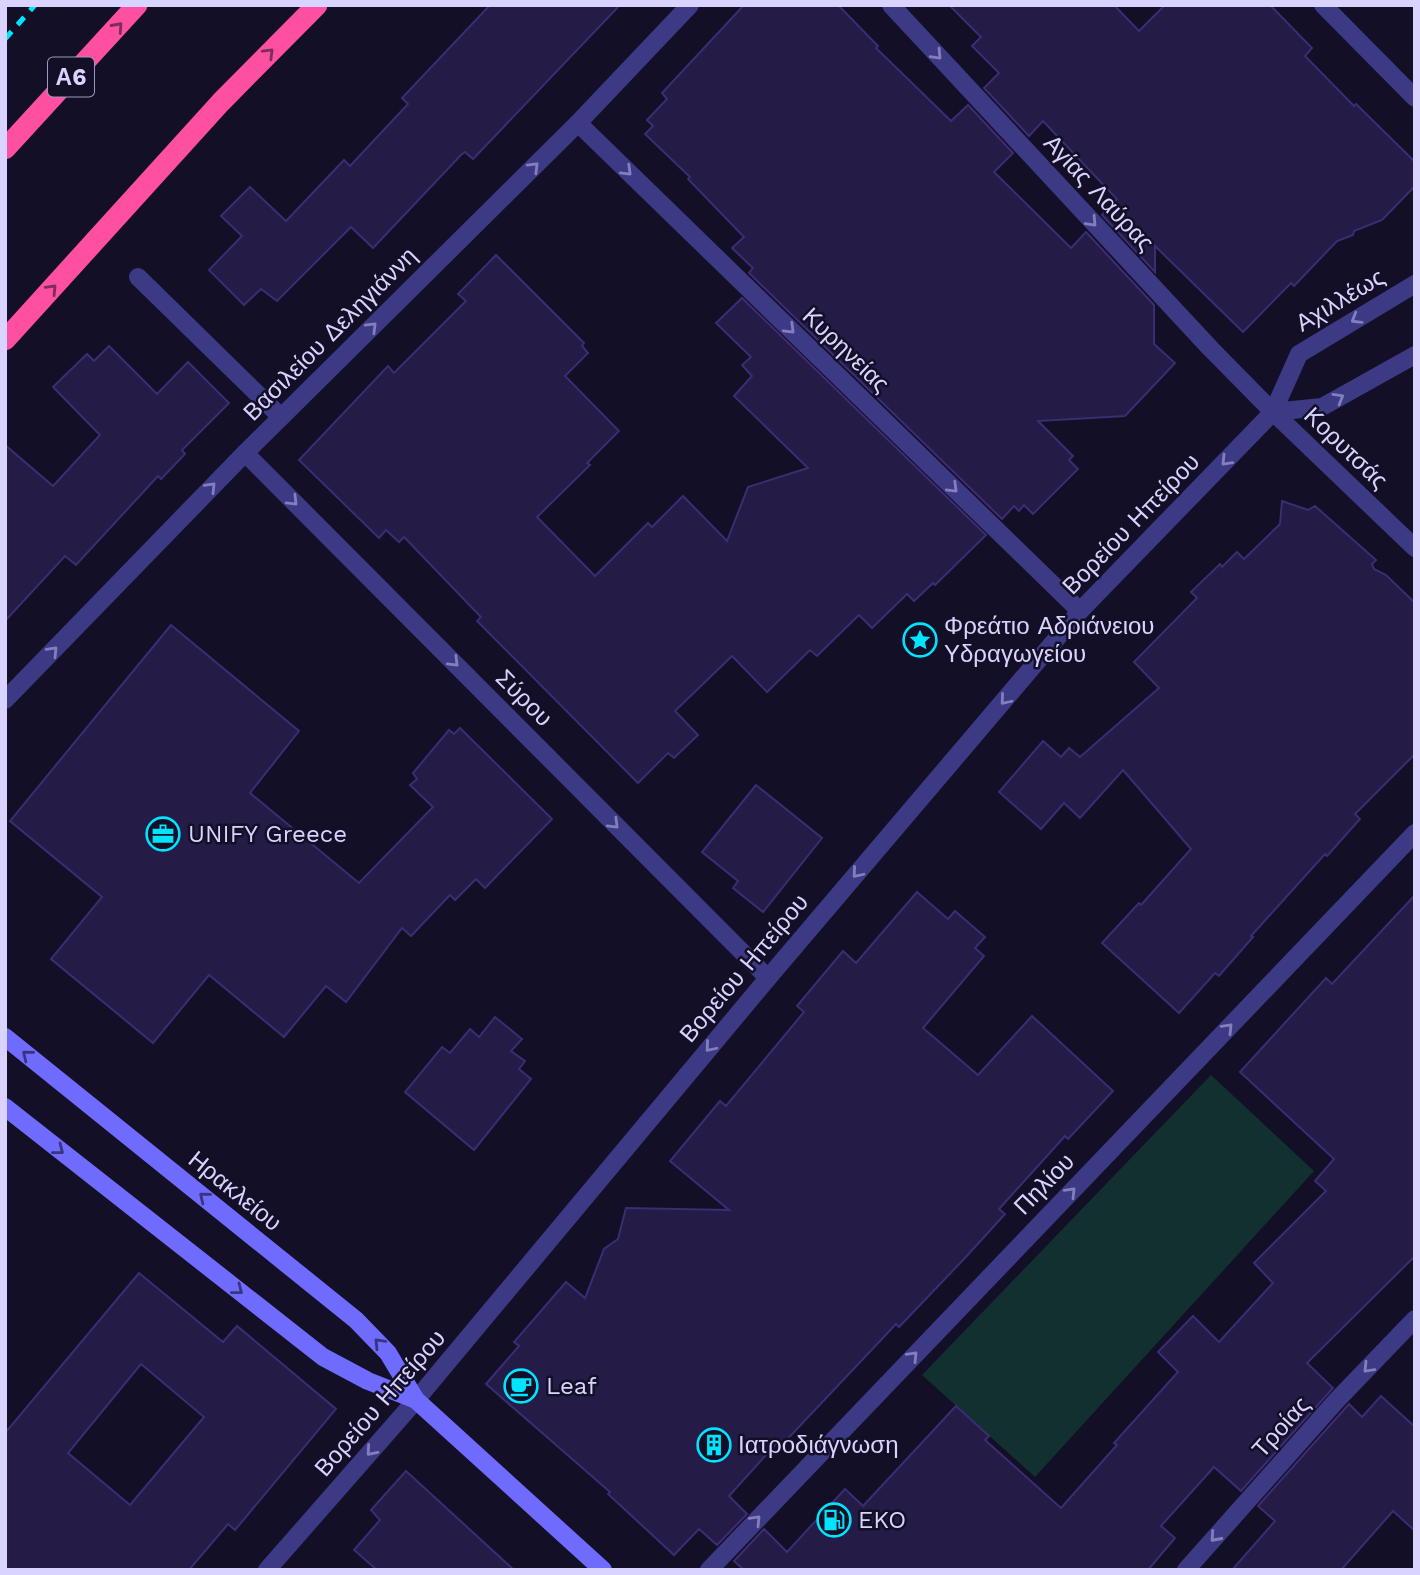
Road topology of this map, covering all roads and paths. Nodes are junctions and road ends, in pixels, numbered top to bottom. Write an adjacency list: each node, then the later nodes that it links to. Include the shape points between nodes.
1 (137, 5): 8 (highway, Α6, one-way to 1)
2 (317, 5): 11 (highway, one-way to 2, via 221,102)
3 (691, 5): 7 (street, Βασιλείου Δεληγιάννη)
4 (891, 5): 13 (street, Αγίας Λαύρας, one-way to 13)
5 (1323, 5): 6 (street)
6 (1415, 98)
7 (578, 123): 14 (street, Βασιλείου Δεληγιάννη, one-way to 7); 17 (street, Κυρηνείας, one-way to 17)
8 (5, 149)
9 (138, 277): 14 (street)
10 (1415, 284): 13 (street, Αχιλλέως, one-way to 13, via 1299,354)
11 (5, 340)
12 (1415, 355): 13 (street, one-way to 12, via 1322,407)
13 (1273, 412): 16 (street, Κορυτσάς); 17 (street, Βορείου Ηπείρου, one-way to 17)
14 (281, 417): 15 (street, Βασιλείου Δεληγιάννη)
15 (245, 453): 18 (street, Βασιλείου Δεληγιάννη, one-way to 15); 20 (street, Σύρου, one-way to 20)
16 (1415, 548)
17 (1080, 611): 20 (street, Βορείου Ηπείρου, one-way to 20)
18 (5, 699)
19 (1415, 833): 27 (street, Πηλίου, one-way to 19)
20 (768, 978): 24 (street, Βορείου Ηπείρου, one-way to 24)
21 (5, 1037): 24 (main road, Ηρακλείου, one-way to 21, via 388,1353 356,1320)
22 (5, 1107): 24 (main road, Ηρακλείου, one-way to 24, via 323,1357)
23 (1415, 1319): 28 (street, Τροίας, one-way to 28)
24 (416, 1400): 25 (street, Βορείου Ηπείρου, one-way to 25); 26 (main road, Ηρακλείου)
25 (267, 1570)
26 (603, 1570)
27 (709, 1570)
28 (1186, 1570)

